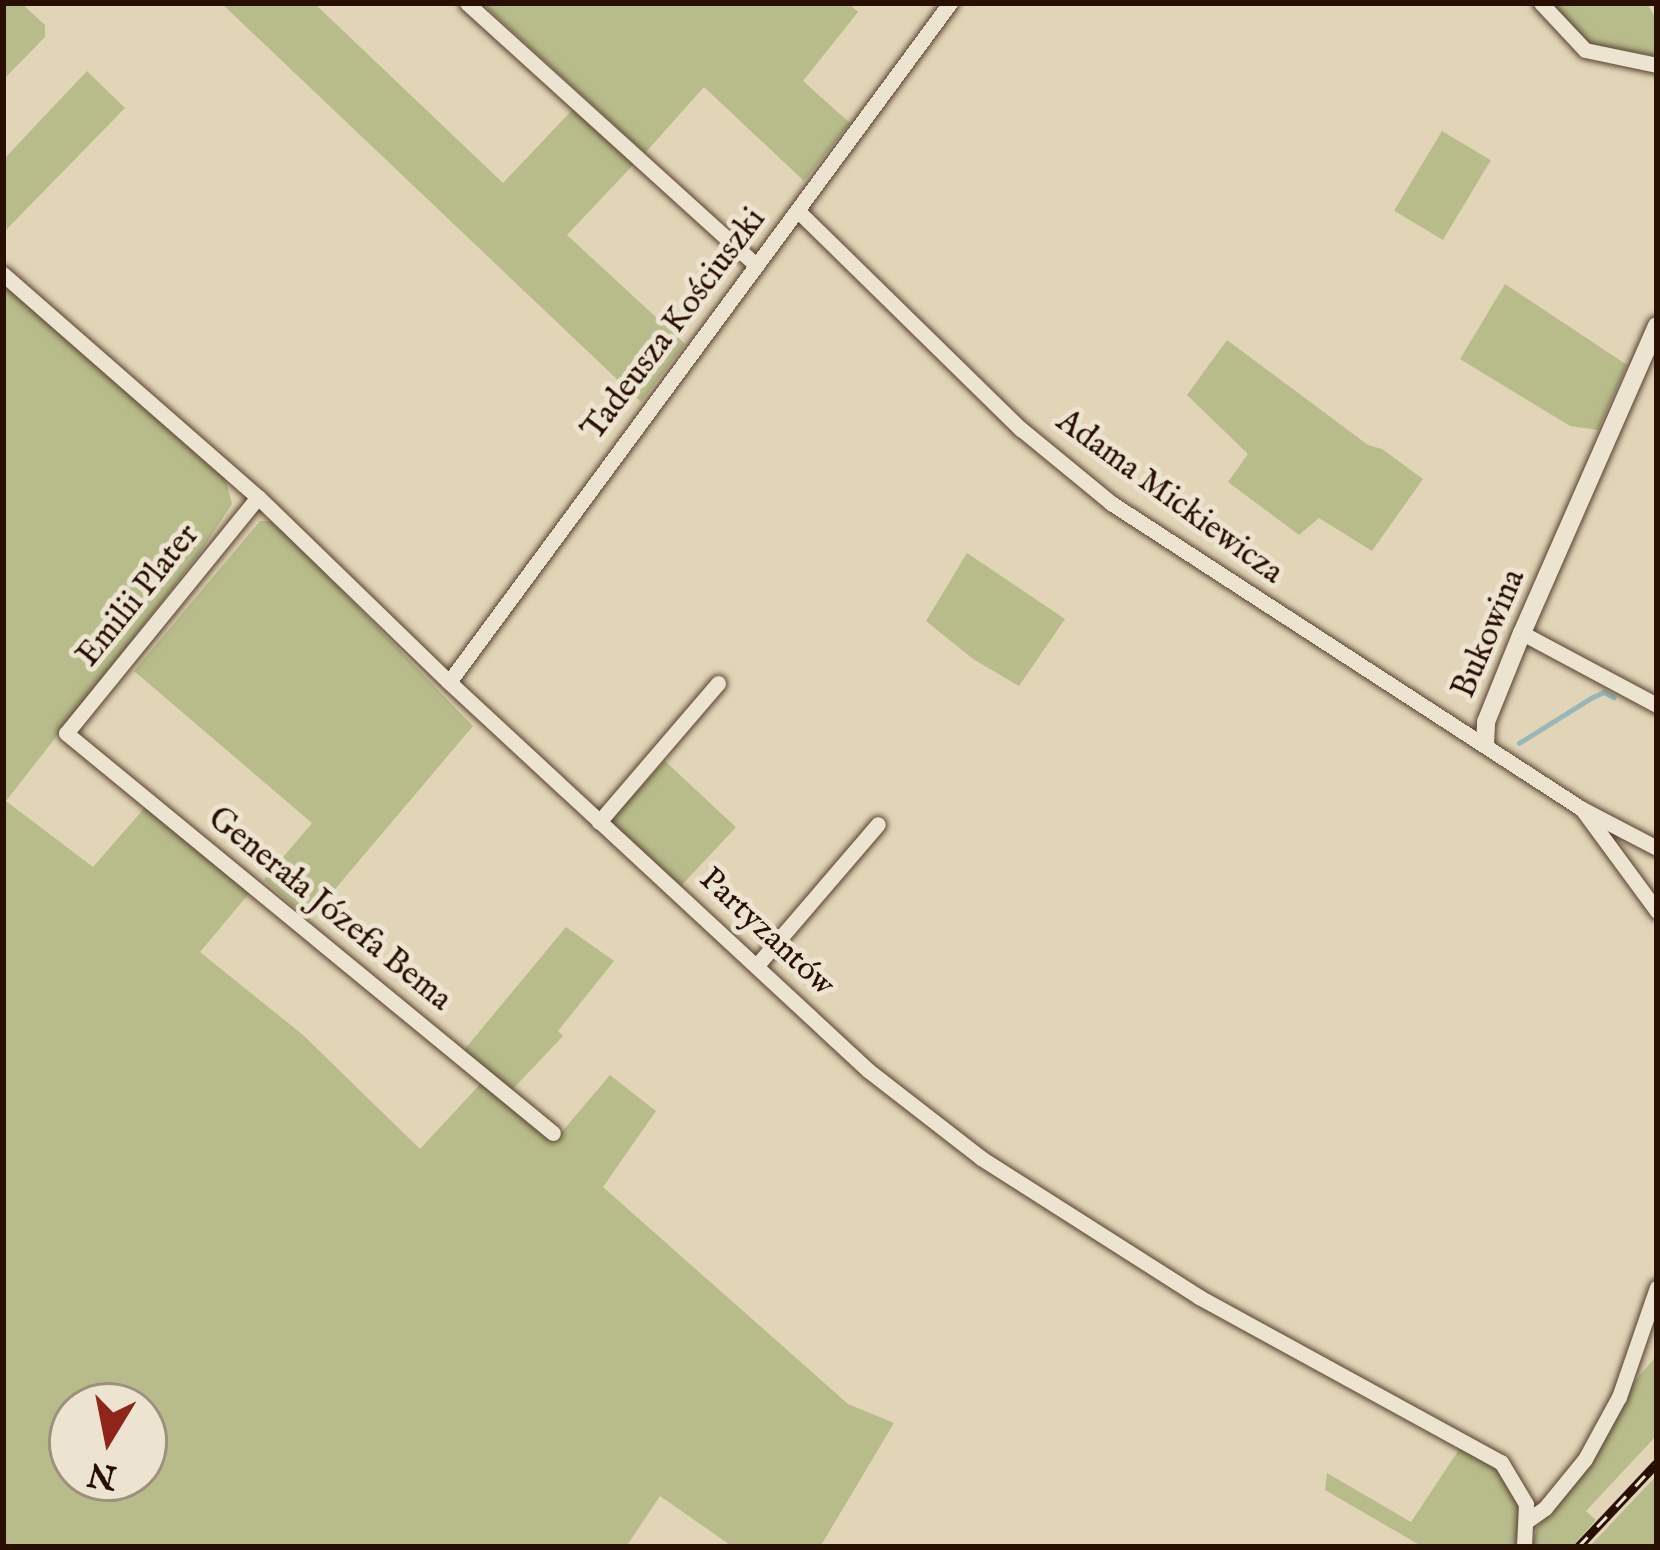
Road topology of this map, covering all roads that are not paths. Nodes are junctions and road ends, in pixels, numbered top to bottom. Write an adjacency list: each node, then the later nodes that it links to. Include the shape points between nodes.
1 (467, 3): 6 (street)
2 (950, 3): 5 (street, Tadeusza Kościuszki)
3 (1541, 3): 4 (street, via 1586,50)
4 (1657, 65)
5 (798, 211): 6 (street, Tadeusza Kościuszki); 15 (street, Adama Mickiewicza, via 1021,429 1112,503)
6 (756, 265): 11 (street, Tadeusza Kościuszki)
7 (3, 274): 9 (street, Partyzantów)
8 (1657, 326): 10 (street, Bukowina)
9 (258, 497): 11 (street, Partyzantów); 14 (street, Emilii Plater)
10 (1522, 633): 13 (street); 15 (street, Bukowina, via 1486,722)
11 (449, 682): 17 (street, Partyzantów)
12 (718, 683): 17 (street)
13 (1657, 705)
14 (66, 733): 22 (street, Generała Józefa Bema)
15 (1486, 744): 16 (street, Bukowina)
16 (1582, 809): 19 (street); 20 (street, Bukowina)
17 (599, 822): 21 (street, Partyzantów)
18 (878, 824): 21 (street)
19 (1657, 848)
20 (1657, 911)
21 (758, 964): 24 (street, Partyzantów, via 869,1071 981,1158 1249,1327 1501,1462 1520,1488)
22 (553, 1133)
23 (1657, 1286): 24 (street, via 1619,1397 1586,1460)
24 (1528, 1520): 25 (street)
25 (1523, 1547)

